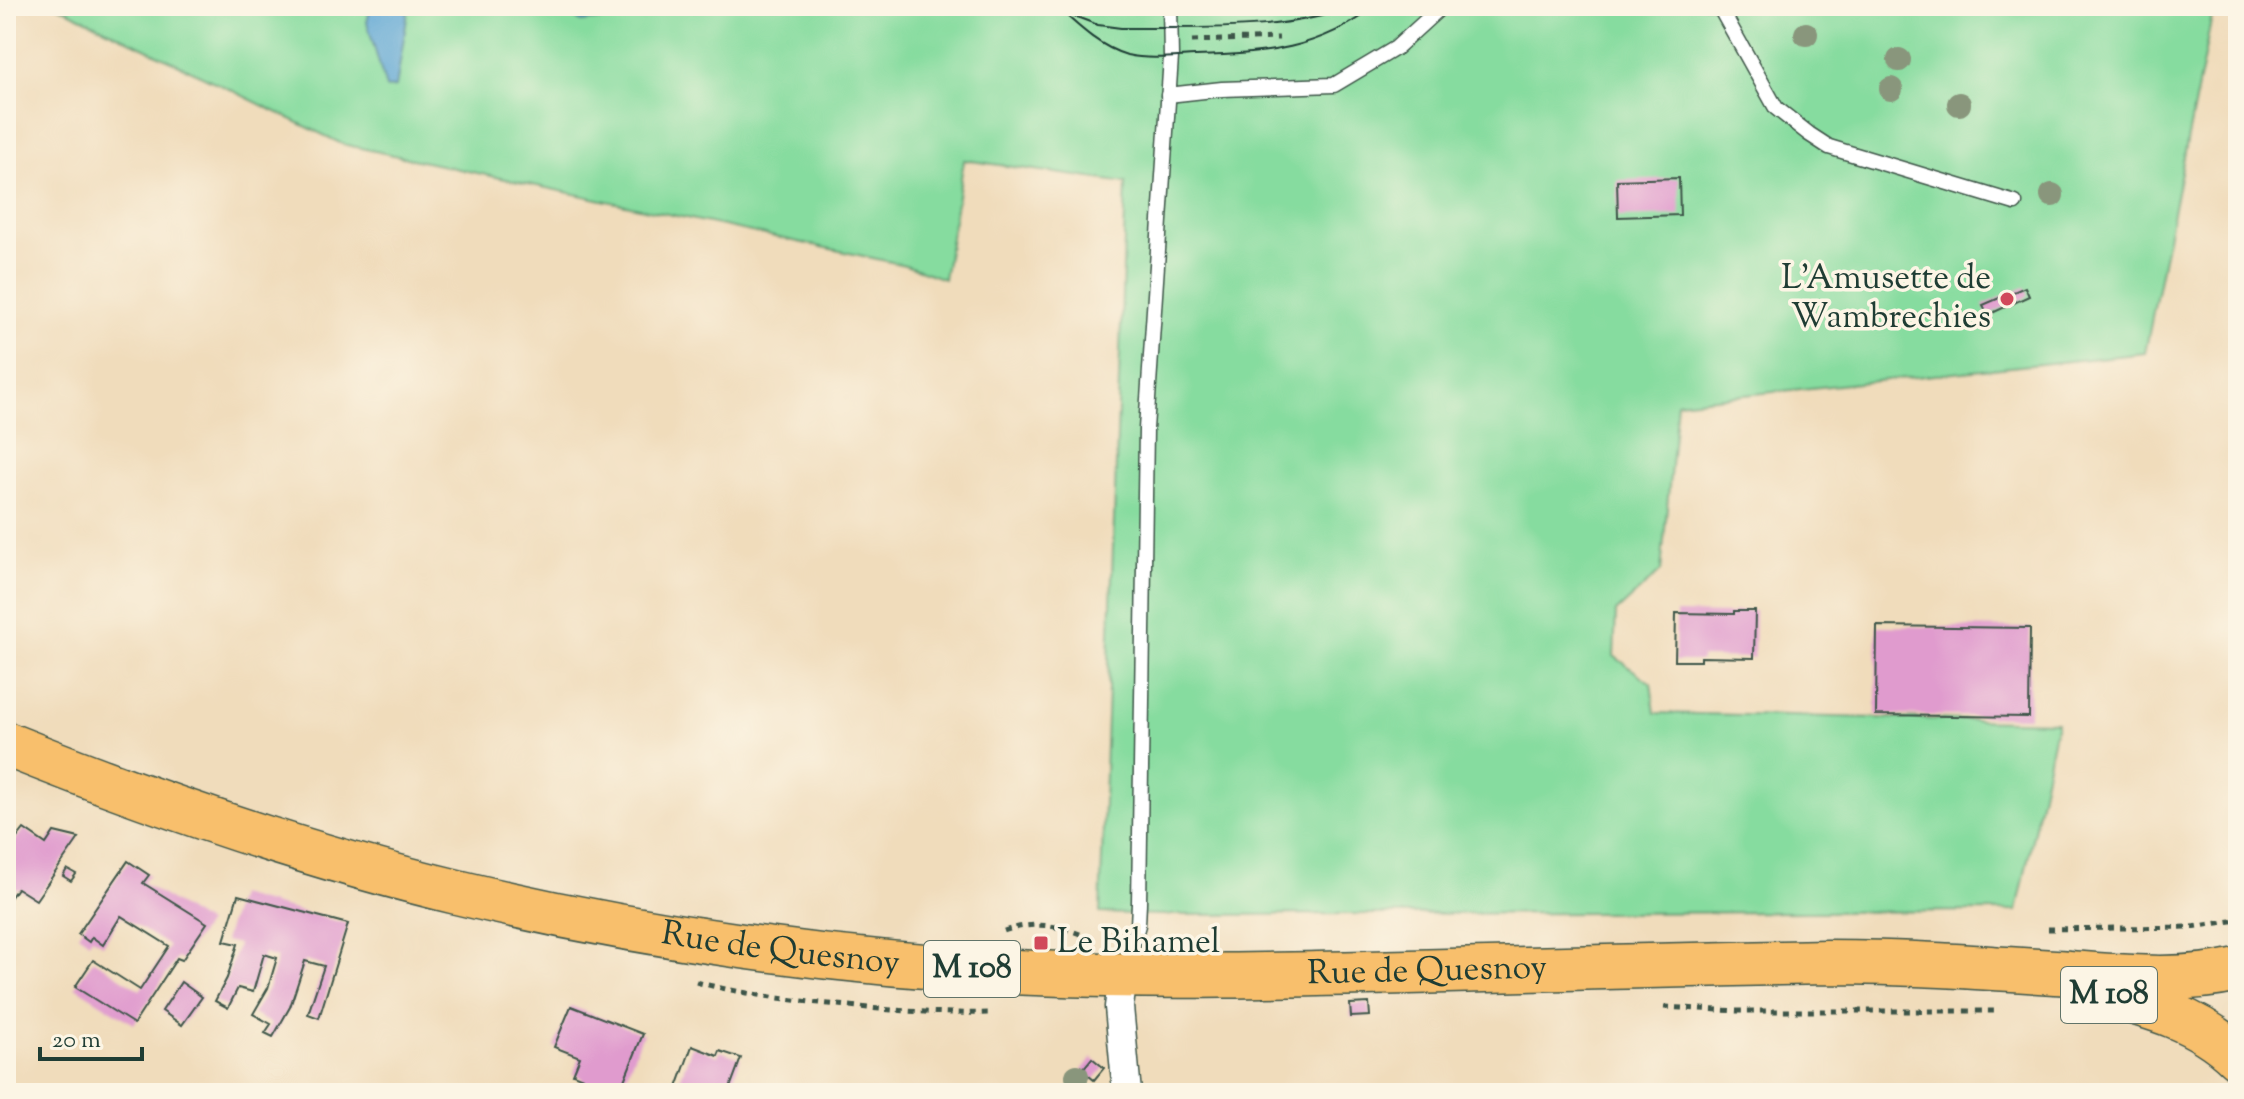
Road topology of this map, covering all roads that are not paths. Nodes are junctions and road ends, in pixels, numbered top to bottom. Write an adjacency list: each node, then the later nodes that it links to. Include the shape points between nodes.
1 (1170, 6): 4 (lane)
2 (1442, 6): 4 (lane, via 1396,48 1334,85)
3 (1719, 6): 5 (lane, via 1776,108 1809,134 1829,147)
4 (1168, 95): 7 (lane, via 1146,429 1138,925)
5 (2015, 203)
6 (6, 744): 7 (main road, Rue de Quesnoy / M 108, via 265,838 504,903 778,950 988,970)
7 (1128, 962): 8 (main road, Rue de Quesnoy / M 108, via 1308,974 1827,962); 12 (street, via 1119,1007)
8 (1967, 968): 9 (main road, Rue de Quesnoy / M 108, via 2166,978); 11 (main road, Rue de Quesnoy / M 108, via 2141,1003 2205,1030)
9 (2238, 970)
10 (2238, 988): 11 (main road, via 2230,1019)
11 (2238, 1055)
12 (1127, 1093)

